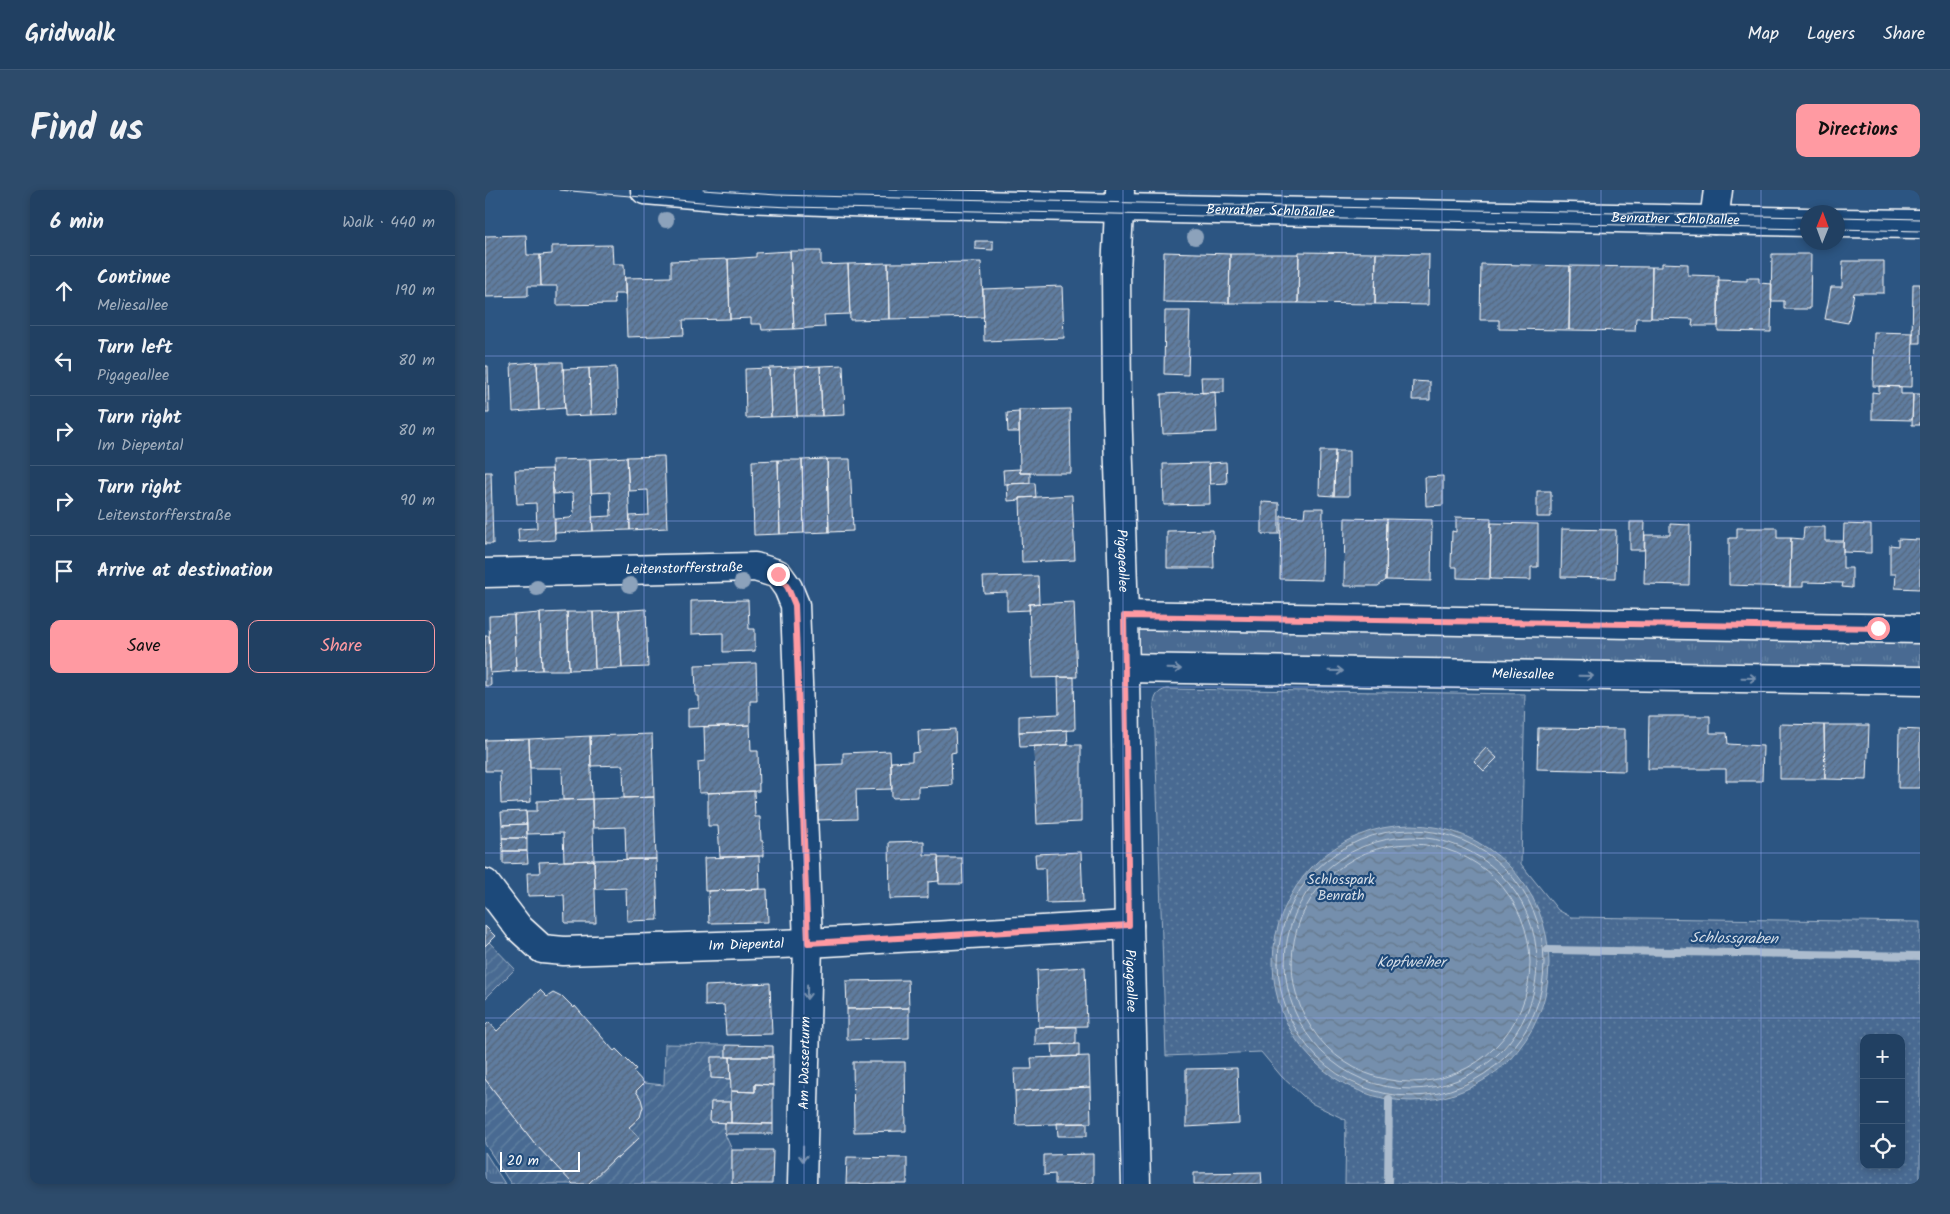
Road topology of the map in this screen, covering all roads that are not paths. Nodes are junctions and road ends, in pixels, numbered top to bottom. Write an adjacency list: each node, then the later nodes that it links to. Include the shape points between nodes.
1 (645, 190): 3 (street, Benrather Schloßallee)
2 (1718, 190): 5 (street)
3 (740, 194): 4 (street, Benrather Schloßallee, via 867,203)
4 (1119, 199): 5 (street, Benrather Schloßallee); 10 (street, Pigageallee, via 1117,378)
5 (1714, 220): 6 (street, Benrather Schloßallee)
6 (1800, 222)
7 (1845, 223): 8 (street)
8 (1920, 224)
9 (485, 574): 16 (street, Leitenstorfferstraße, via 755,567 778,574 795,605)
10 (1124, 616): 11 (street); 12 (street, Pigageallee)
11 (1920, 629)
12 (1125, 668): 13 (street, Meliesallee, one-way to 13); 15 (street, Pigageallee)
13 (1920, 681)
14 (485, 883): 16 (street, Im Diepental, via 519,928 542,949)
15 (1129, 925): 16 (street, Im Diepental); 18 (street, Pigageallee)
16 (808, 943): 17 (street, Am Wasserturm, one-way to 17)
17 (803, 1184)
18 (1136, 1184)

